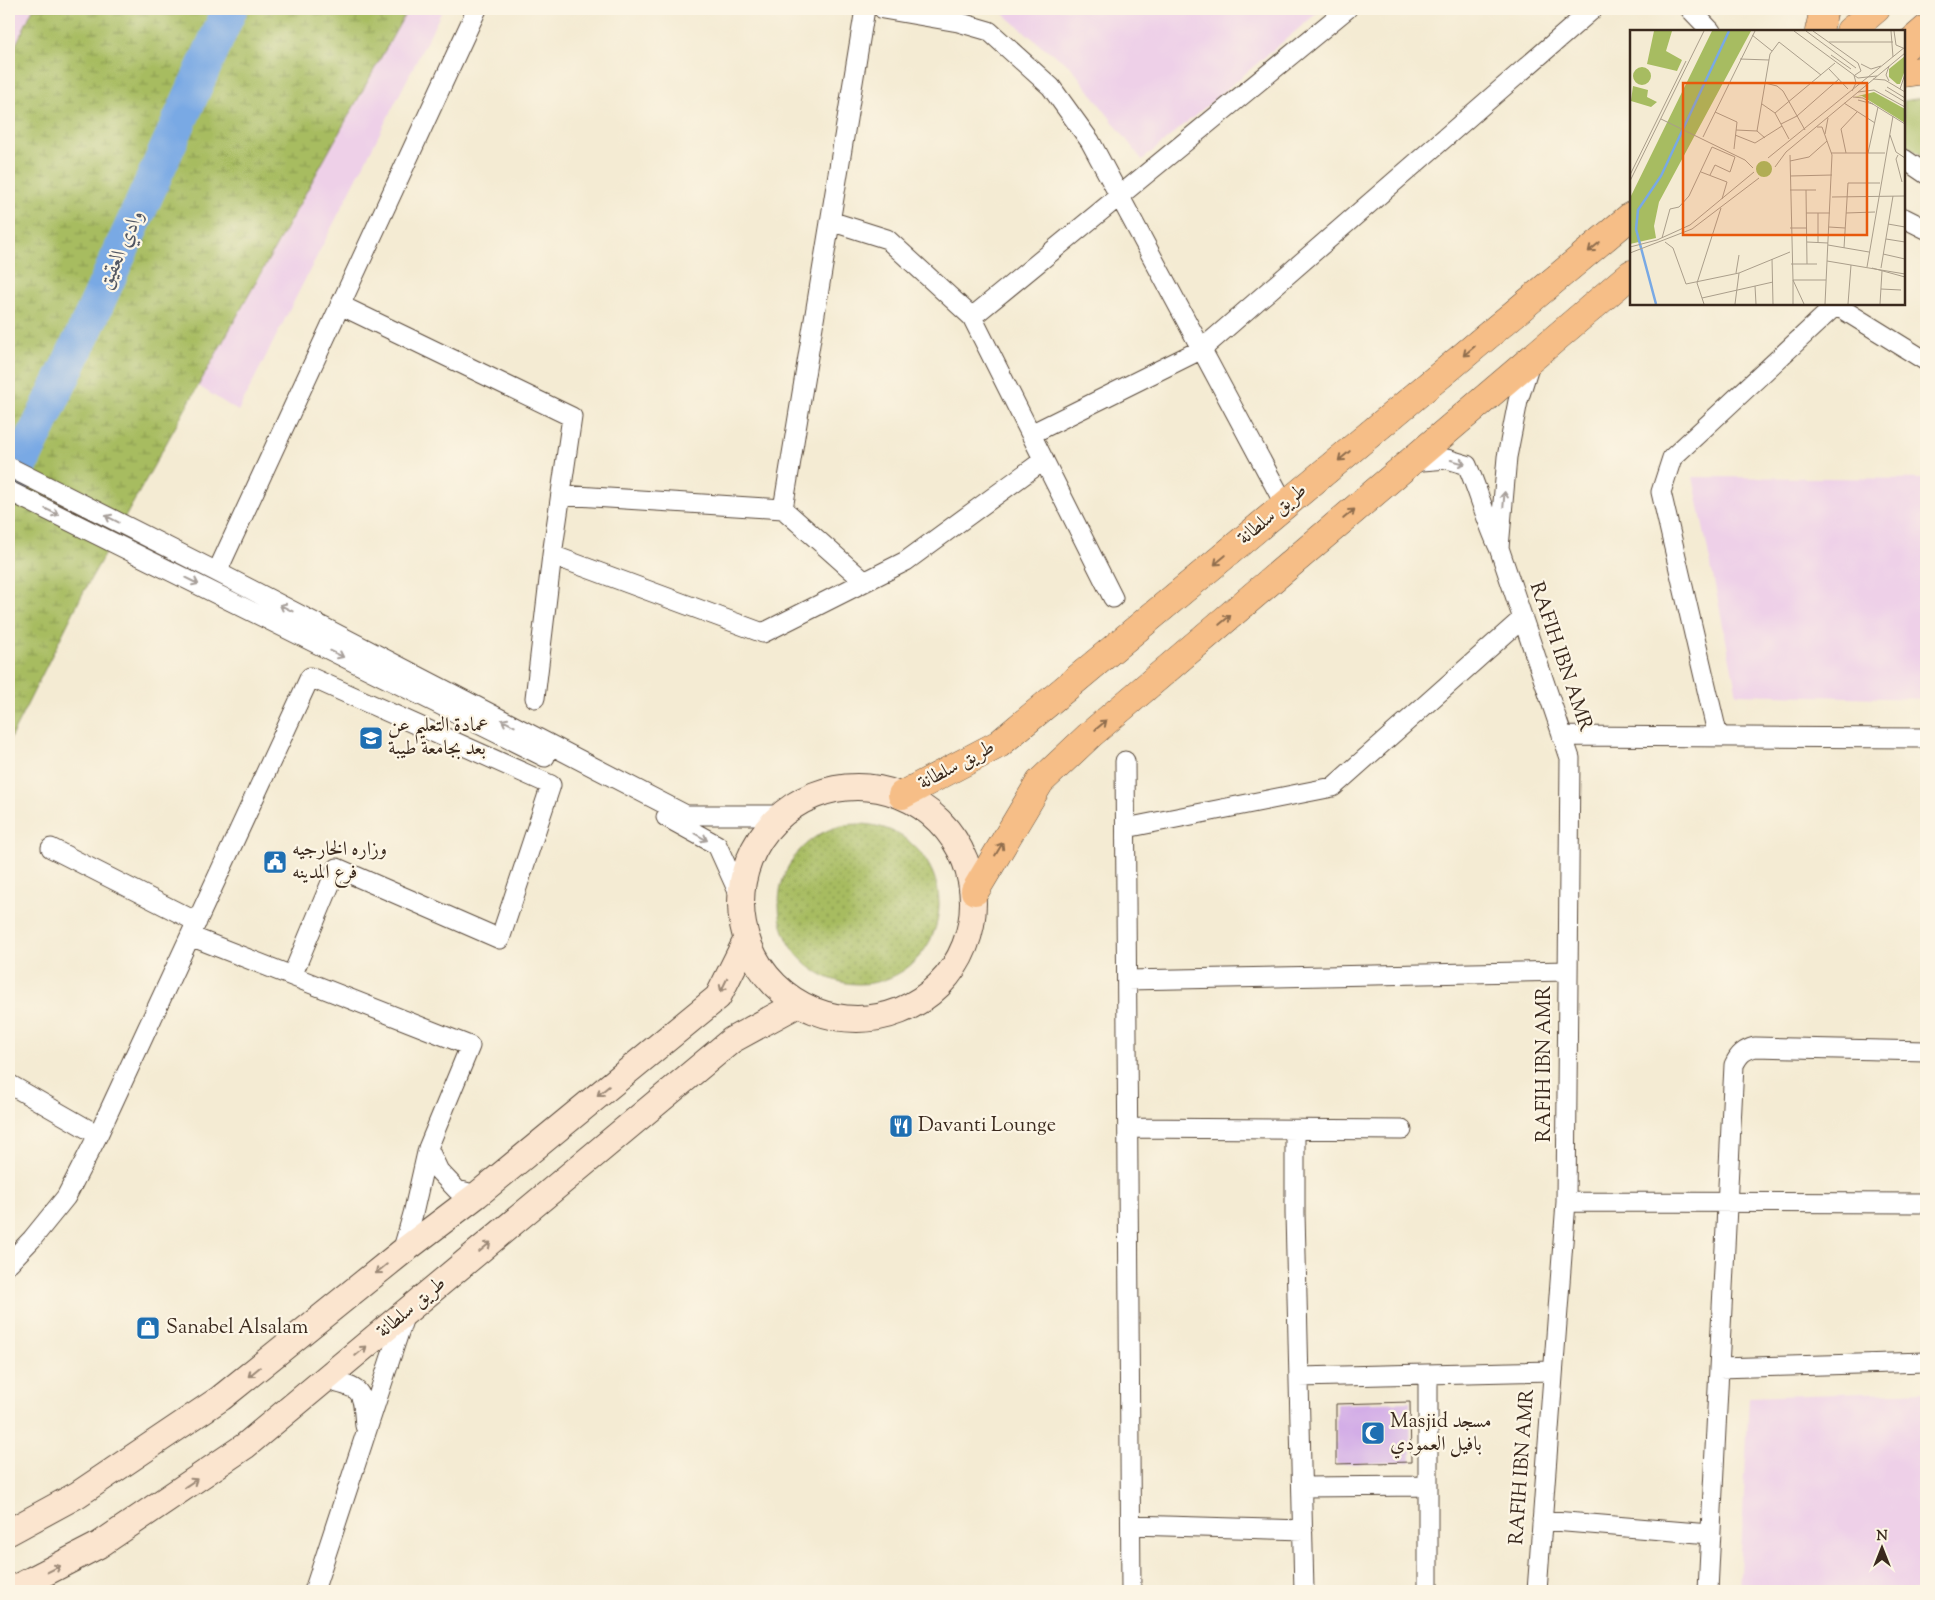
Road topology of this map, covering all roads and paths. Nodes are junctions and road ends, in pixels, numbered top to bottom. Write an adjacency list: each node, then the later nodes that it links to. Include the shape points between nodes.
1 (477, 9): 24 (street)
2 (865, 9): 21 (street)
3 (883, 9): 18 (street, via 958,22 989,31 1051,87 1090,141)
4 (1347, 9): 18 (street)
5 (1593, 9): 28 (street)
6 (1690, 9): 10 (street)
7 (1824, 9): 11 (main road)
8 (1876, 9): 12 (main road)
9 (1926, 29): 13 (main road)
10 (1710, 30)
11 (1819, 30)
12 (1851, 30)
13 (1905, 47)
14 (1926, 70): 15 (main road)
15 (1905, 73)
16 (1905, 160): 17 (street)
17 (1926, 174)
18 (1120, 196): 27 (street); 28 (street)
19 (1630, 217): 37 (main road, طريق سلطانة, one-way to 37)
20 (1905, 218): 22 (street)
21 (830, 221): 27 (street, via 887,239); 38 (street)
22 (1926, 229)
23 (1630, 275): 29 (main road)
24 (340, 305): 36 (street, via 572,417); 41 (street)
25 (1834, 305): 47 (street, via 1672,458 1661,492)
26 (1837, 305): 30 (street)
27 (972, 317): 31 (street)
28 (1202, 349): 31 (street); 37 (street)
29 (1531, 358): 33 (main road); 39 (street, one-way to 29, via 1507,457 1518,401)
30 (1926, 361)
31 (1031, 434): 32 (street)
32 (1044, 460): 42 (street, via 906,561); 43 (street)
33 (1410, 462): 39 (street, RAFIH IBN AMR, one-way to 39, via 1447,459 1467,465); 54 (main road, one-way to 33, via 1040,782 1091,734)
34 (9, 466): 41 (street, one-way to 34)
35 (9, 490): 55 (street, one-way to 55, via 659,813 716,845)
36 (561, 495): 38 (street); 40 (street)
37 (1285, 505): 50 (main road, طريق سلطانة, one-way to 50, via 999,744)
38 (783, 509): 42 (street)
39 (1499, 548): 44 (street, RAFIH IBN AMR)
40 (552, 555): 42 (street, via 763,633); 45 (street)
41 (217, 572): 51 (street, one-way to 41, via 686,815)
42 (865, 582)
43 (1113, 598)
44 (1523, 618): 46 (street, RAFIH IBN AMR); 52 (street, via 1333,787)
45 (535, 698)
46 (1562, 736): 47 (street); 58 (street, RAFIH IBN AMR, via 1570,758)
47 (1718, 737): 48 (street)
48 (1926, 738)
49 (1125, 760): 52 (street)
50 (902, 795): 51 (main road, via 871,787 838,788 807,797); 54 (main road, via 939,819 963,852)
51 (779, 815): 55 (main road, via 752,852)
52 (1126, 828): 60 (street)
53 (50, 848): 56 (street)
54 (974, 891): 61 (main road, via 971,932 955,968 930,995 901,1012 844,1019)
55 (740, 896): 57 (main road)
56 (193, 929): 59 (street); 59 (street, via 310,677 551,785 500,939 337,868); 67 (street)
57 (746, 941): 61 (main road, via 765,976); 69 (main road, one-way to 69, via 718,997)
58 (1568, 971): 60 (street); 70 (street, RAFIH IBN AMR)
59 (292, 976): 68 (street, via 470,1046)
60 (1127, 980): 64 (street)
61 (798, 1004): 75 (main road, طريق سلطانة, one-way to 61, via 732,1040)
62 (1926, 1051): 71 (street, via 1768,1046 1745,1050 1734,1065)
63 (9, 1084): 67 (street)
64 (1128, 1128): 65 (street); 86 (street)
65 (1294, 1130): 66 (street); 80 (street)
66 (1402, 1130)
67 (98, 1135): 74 (street, via 66,1197)
68 (428, 1148): 69 (street, via 439,1171 457,1190); 73 (street)
69 (477, 1195): 73 (main road)
70 (1566, 1202): 71 (street); 78 (street, RAFIH IBN AMR)
71 (1727, 1202): 72 (street); 77 (street)
72 (1926, 1203)
73 (402, 1252): 88 (main road, one-way to 88, via 221,1398 77,1495)
74 (9, 1264)
75 (405, 1314): 81 (main road, طريق سلطانة, one-way to 75); 82 (street)
76 (1926, 1362): 77 (street)
77 (1719, 1368): 89 (street)
78 (1553, 1371): 79 (street); 85 (street, RAFIH IBN AMR)
79 (1428, 1374): 80 (street); 83 (street)
80 (1299, 1377): 84 (street)
81 (326, 1380): 82 (street, via 354,1386 362,1396); 90 (main road, طريق سلطانة, one-way to 81, via 99,1545 246,1446)
82 (365, 1434): 91 (street)
83 (1428, 1486): 84 (street); 94 (street)
84 (1302, 1487): 87 (street)
85 (1542, 1520): 89 (street); 95 (street, RAFIH IBN AMR)
86 (1131, 1525): 87 (street); 92 (street)
87 (1303, 1530): 93 (street)
88 (9, 1532)
89 (1710, 1534): 96 (street)
90 (10, 1591)
91 (314, 1591)
92 (1132, 1591)
93 (1304, 1591)
94 (1428, 1591)
95 (1537, 1591)
96 (1708, 1591)

